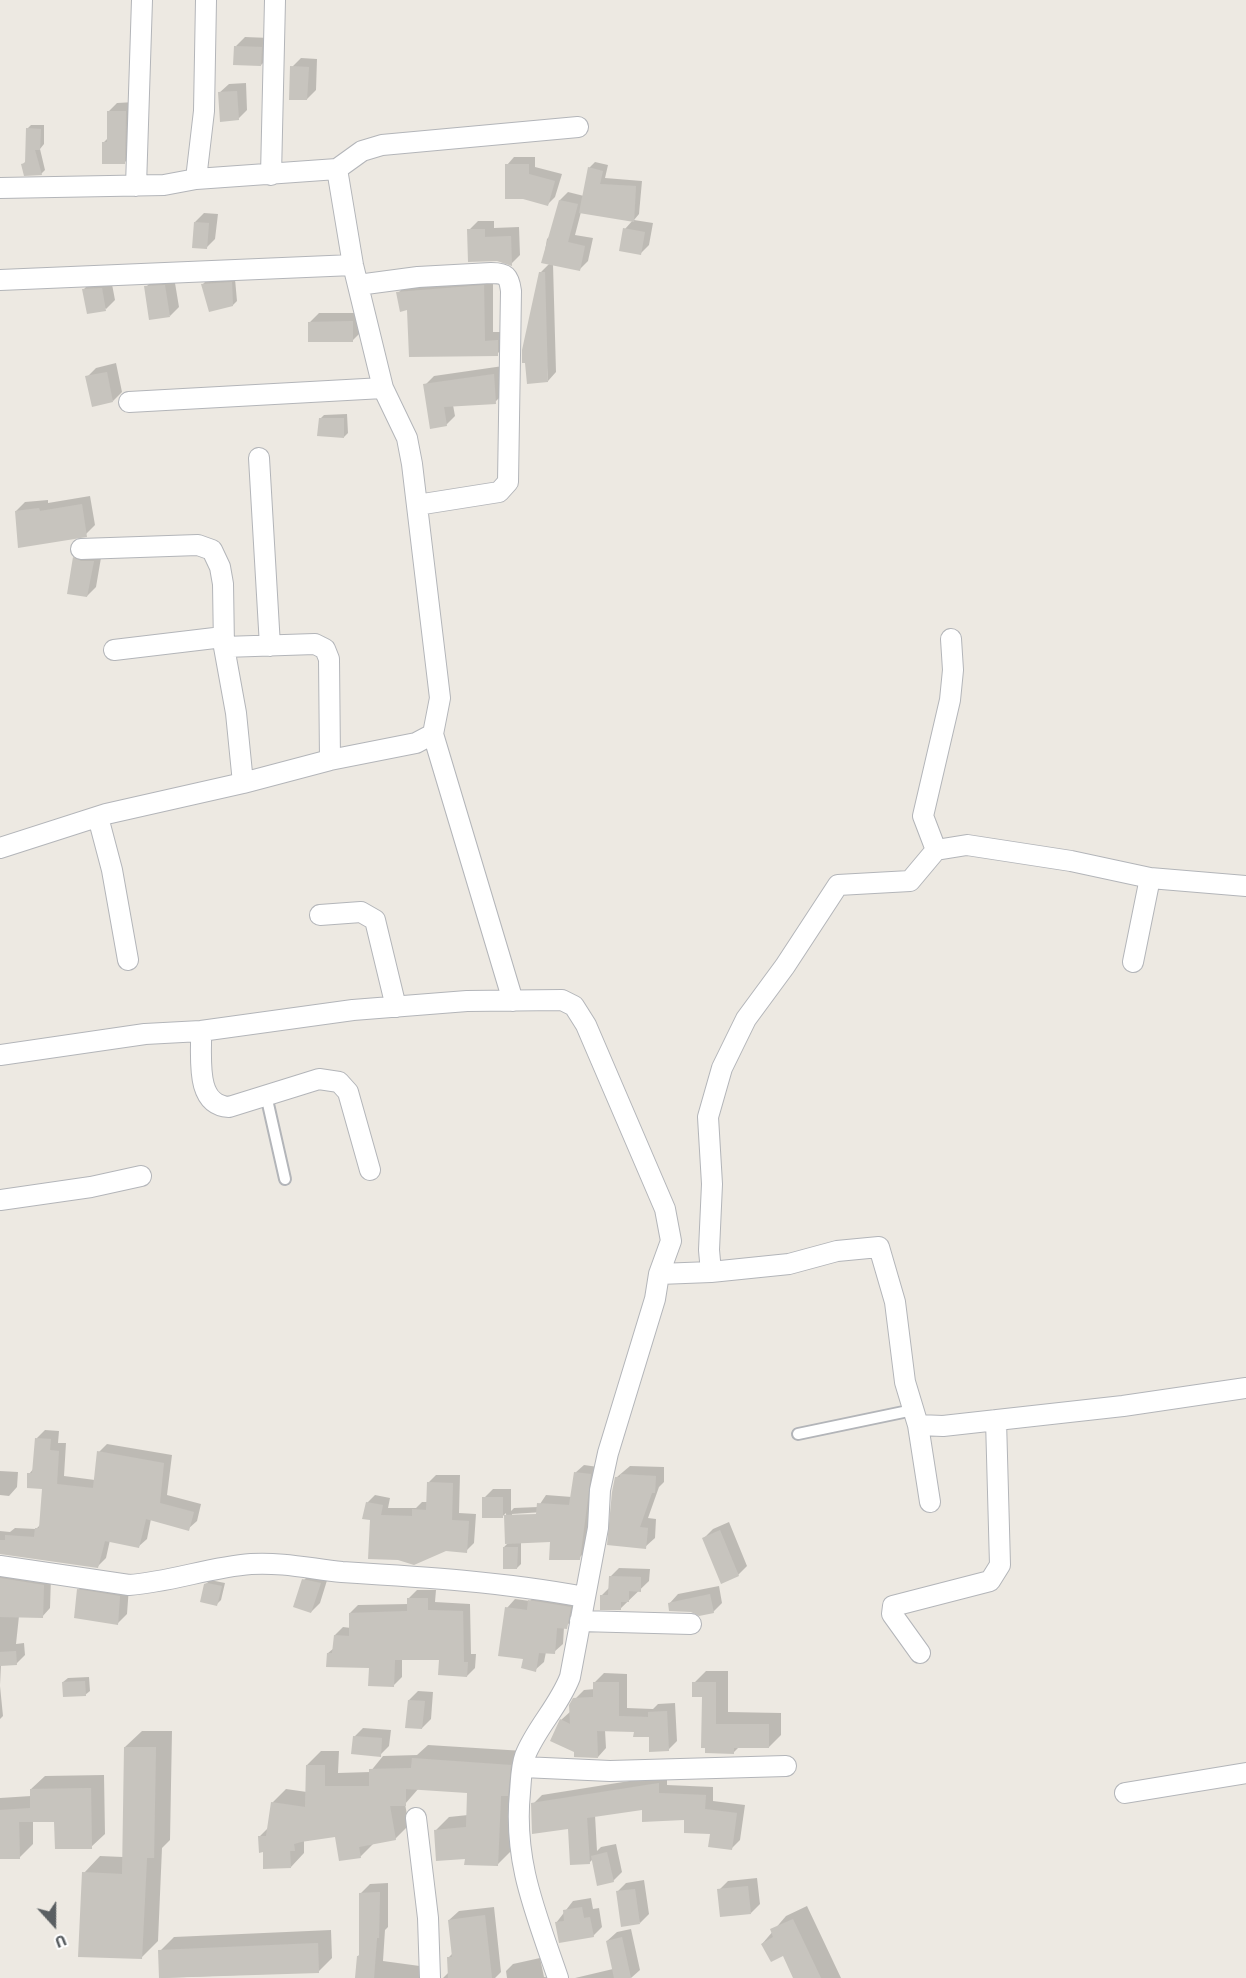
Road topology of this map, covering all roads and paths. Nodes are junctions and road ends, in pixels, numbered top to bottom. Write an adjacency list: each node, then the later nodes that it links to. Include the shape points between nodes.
1 (142, 0): 8 (street)
2 (206, 0): 7 (street, via 204,111)
3 (275, 0): 6 (street)
4 (578, 127): 5 (street, via 382,145 362,151)
5 (337, 169): 6 (street); 10 (street)
6 (271, 175): 7 (street)
7 (196, 179): 8 (street)
8 (136, 186): 9 (street)
9 (0, 188)
10 (354, 265): 11 (street); 12 (street)
11 (0, 280)
12 (358, 285): 13 (street); 16 (street, via 491,273 503,273 509,278 508,483 499,492)
13 (383, 388): 14 (street); 16 (street, via 407,438)
14 (129, 402)
15 (260, 458): 20 (street)
16 (417, 505): 22 (street, via 440,698)
17 (81, 549): 19 (street, via 198,545 212,550 223,584)
18 (951, 639): 27 (street, via 950,700 923,816)
19 (223, 642): 20 (street); 21 (street); 24 (street)
20 (270, 646): 23 (street, via 315,644 325,649 329,659)
21 (114, 650)
22 (433, 734): 23 (street, via 416,743); 33 (street)
23 (330, 760): 24 (street)
24 (243, 783): 25 (street)
25 (98, 817): 26 (street); 31 (street)
26 (0, 848)
27 (936, 850): 28 (street, via 967,845); 42 (street, via 910,881 845,882 832,889 786,966 746,1019 722,1068 708,1117)
28 (1150, 878): 29 (street); 32 (street)
29 (1246, 886)
30 (320, 915): 34 (street, via 361,912 375,920)
31 (128, 960)
32 (1133, 962)
33 (513, 1001): 34 (street); 43 (street, via 569,1002 586,1025 666,1209 670,1241)
34 (396, 1007): 35 (street)
35 (201, 1031): 36 (street, via 145,1034); 37 (street, via 204,1090 210,1100 229,1107)
36 (0, 1055)
37 (266, 1095): 38 (street, via 319,1079 339,1082 348,1092); 40 (lane)
38 (370, 1170)
39 (141, 1176): 41 (street)
40 (285, 1179)
41 (0, 1200)
42 (711, 1272): 43 (street); 45 (street, via 789,1264 837,1251 879,1247 895,1302 905,1382)
43 (663, 1275): 50 (street, via 608,1453)
44 (1246, 1388): 46 (street)
45 (915, 1417): 46 (street, via 943,1426); 47 (lane); 48 (street)
46 (996, 1420): 53 (street, via 1000,1564 990,1581 893,1606 892,1614)
47 (798, 1434)
48 (930, 1502)
49 (0, 1566): 50 (street, via 129,1585 218,1568 287,1564 328,1571 502,1584)
50 (584, 1597): 51 (street)
51 (580, 1621): 52 (street); 55 (street, via 567,1685 530,1746)
52 (691, 1624)
53 (920, 1653)
54 (786, 1766): 55 (street, via 610,1771)
55 (523, 1767): 60 (street, via 517,1825 521,1858 528,1891)
56 (1246, 1773): 57 (street)
57 (1125, 1793)
58 (416, 1818): 59 (street, via 428,1918)
59 (430, 1978)
60 (558, 1978)

